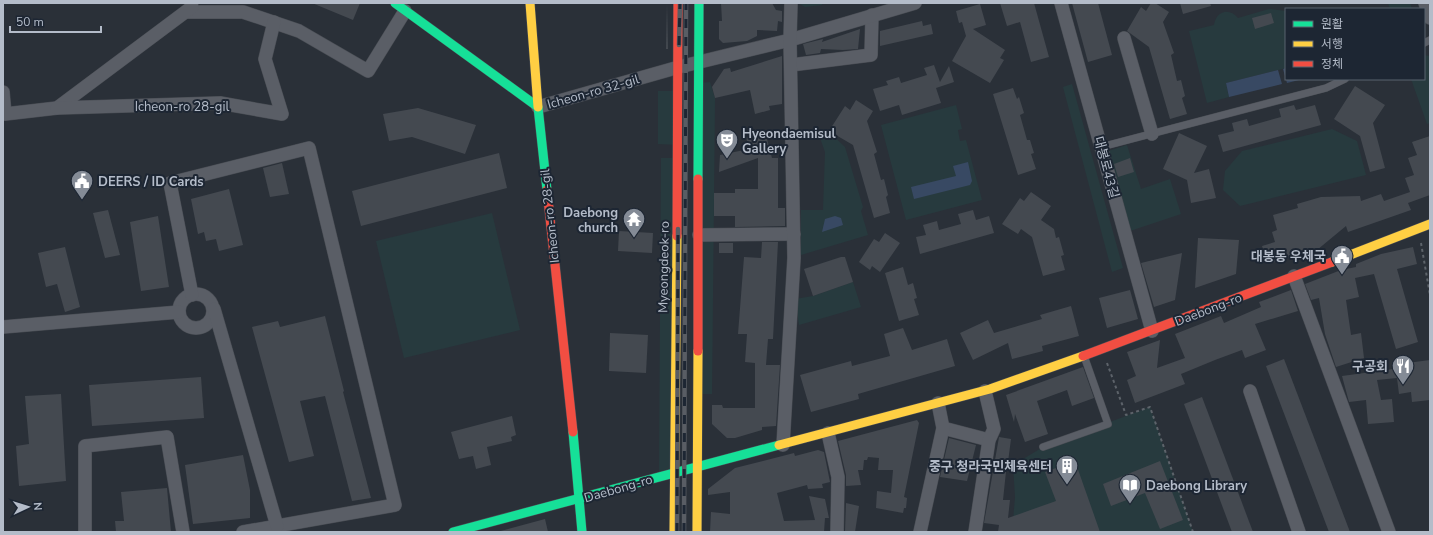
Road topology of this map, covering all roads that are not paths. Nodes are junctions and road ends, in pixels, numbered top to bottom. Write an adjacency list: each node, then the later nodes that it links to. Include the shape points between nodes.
1 (196, 3): 10 (street)
2 (530, 3): 21 (street, Icheon-ro 32-gil)
3 (678, 3): 18 (street, Myeongdeok-ro)
4 (699, 3): 16 (street)
5 (791, 3): 15 (street)
6 (915, 3): 11 (street, Icheon-ro 32-gil)
7 (1061, 3): 24 (street, 대봉로43길)
8 (1425, 3): 12 (street)
9 (400, 7): 13 (street, via 368,71 298,31); 21 (street)
10 (186, 12): 13 (street, via 243,12); 22 (street)
11 (872, 15): 15 (street, Icheon-ro 32-gil); 17 (street, via 871,55)
12 (1430, 18)
13 (274, 22): 22 (street, Icheon-ro 28-gil, via 265,59 282,114 220,103)
14 (1124, 38): 23 (street)
15 (790, 40): 16 (street, Icheon-ro 32-gil); 17 (street)
16 (698, 62): 18 (street, Icheon-ro 32-gil); 27 (street)
17 (792, 65): 26 (street)
18 (679, 67): 21 (street, Icheon-ro 32-gil); 44 (street, Myeongdeok-ro)
19 (1343, 80): 23 (lane, via 1326,88)
20 (3, 92): 22 (street, Icheon-ro 28-gil, via 5,114)
21 (538, 107): 45 (street, Icheon-ro 28-gil)
22 (57, 108)
23 (1152, 134): 24 (lane)
24 (1101, 147): 33 (street, 대봉로43길)
25 (1430, 224): 28 (street, Daebong-ro)
26 (794, 234): 27 (street); 41 (street)
27 (699, 235): 43 (street)
28 (1294, 276): 33 (street, Daebong-ro); 58 (street)
29 (192, 295): 30 (street, via 203,295); 31 (street, via 182,301); 46 (street, via 170,183 309,148 395,505)
30 (214, 309): 31 (street, via 212,320 198,329 187,326); 46 (street)
31 (179, 312): 32 (street)
32 (3, 327)
33 (1152, 331): 34 (street, Daebong-ro)
34 (1084, 356): 35 (street, Daebong-ro); 42 (lane, via 1108,424)
35 (985, 391): 37 (street, Daebong-ro); 40 (street, via 994,429)
36 (1250, 391): 57 (street)
37 (938, 403): 38 (street); 39 (street, Daebong-ro)
38 (943, 428): 40 (street); 47 (street)
39 (828, 433): 41 (street, Daebong-ro); 55 (street, via 838,477)
40 (989, 440): 56 (street)
41 (783, 445): 43 (street, Daebong-ro)
42 (1043, 446)
43 (698, 466): 44 (street, Daebong-ro); 54 (street)
44 (674, 472): 45 (street, Daebong-ro); 53 (street, Myeongdeok-ro)
45 (580, 499): 51 (street, Daebong-ro); 52 (street, Icheon-ro 28-gil)
46 (277, 526): 50 (street)
47 (921, 526)
48 (85, 532): 49 (street, via 85,446 167,437)
49 (183, 532)
50 (243, 532)
51 (454, 532)
52 (582, 532)
53 (674, 532)
54 (697, 532)
55 (837, 532)
56 (975, 532)
57 (1300, 532)
58 (1389, 532)

